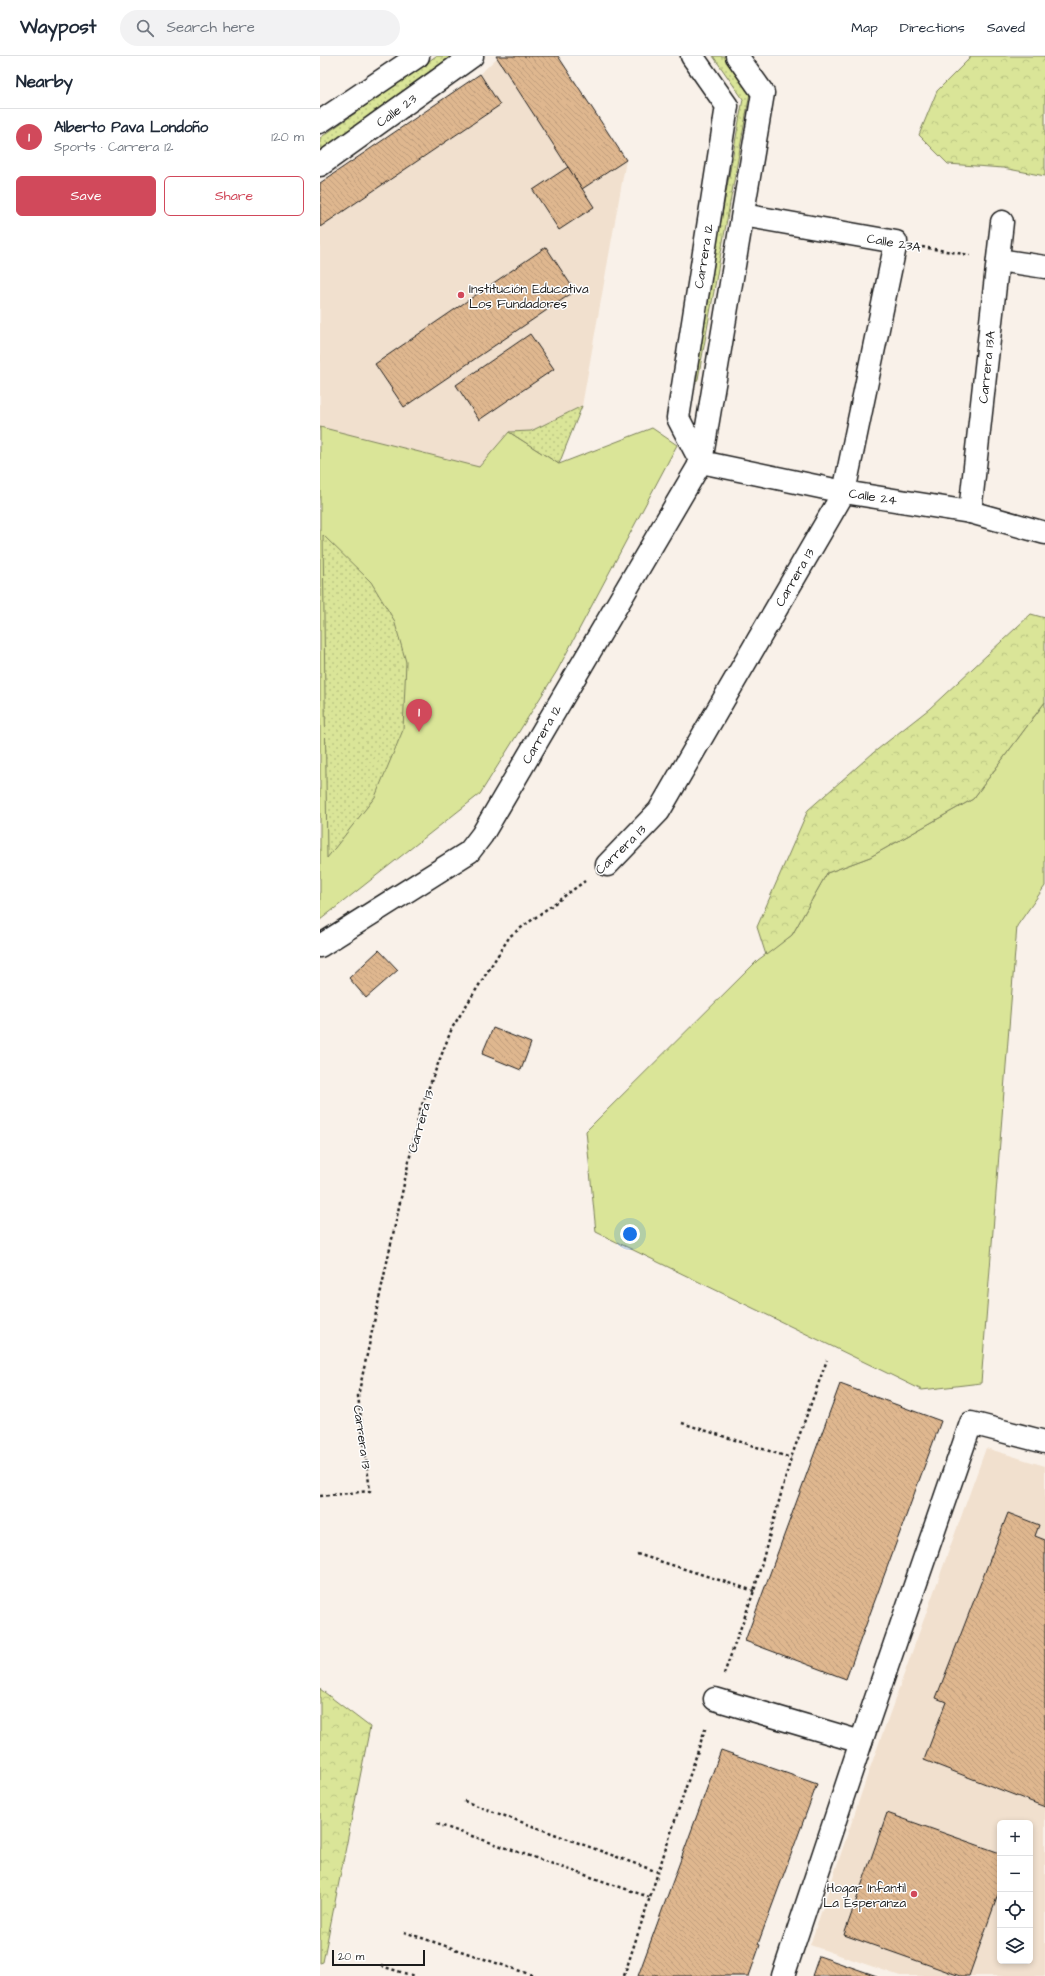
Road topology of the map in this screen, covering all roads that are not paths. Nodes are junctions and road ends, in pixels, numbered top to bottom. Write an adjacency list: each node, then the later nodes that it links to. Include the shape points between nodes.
1 (418, 56): 5 (street)
2 (472, 56): 6 (street, Calle 23)
3 (692, 56): 12 (street, Carrera 12, via 727,106 678,418)
4 (737, 56): 7 (street, Carrera 12, via 763,93)
5 (320, 122)
6 (320, 165)
7 (743, 215): 9 (street, Calle 23A); 12 (street, Carrera 12)
8 (1002, 222): 10 (street, Carrera 13A)
9 (896, 242): 13 (street, Carrera 13)
10 (998, 260): 11 (street); 14 (street, Carrera 13A)
11 (1045, 267)
12 (700, 462): 13 (street, Calle 24); 17 (street, Carrera 12, via 482,835 469,852)
13 (844, 492): 14 (street, Calle 24); 16 (street, Carrera 13, via 659,811)
14 (970, 512): 15 (street, Calle 24)
15 (1045, 533)
16 (607, 865)
17 (320, 946)
18 (1045, 1442): 20 (street, via 972,1423)
19 (715, 1699): 20 (street)
20 (861, 1742): 21 (street)
21 (783, 1976)

